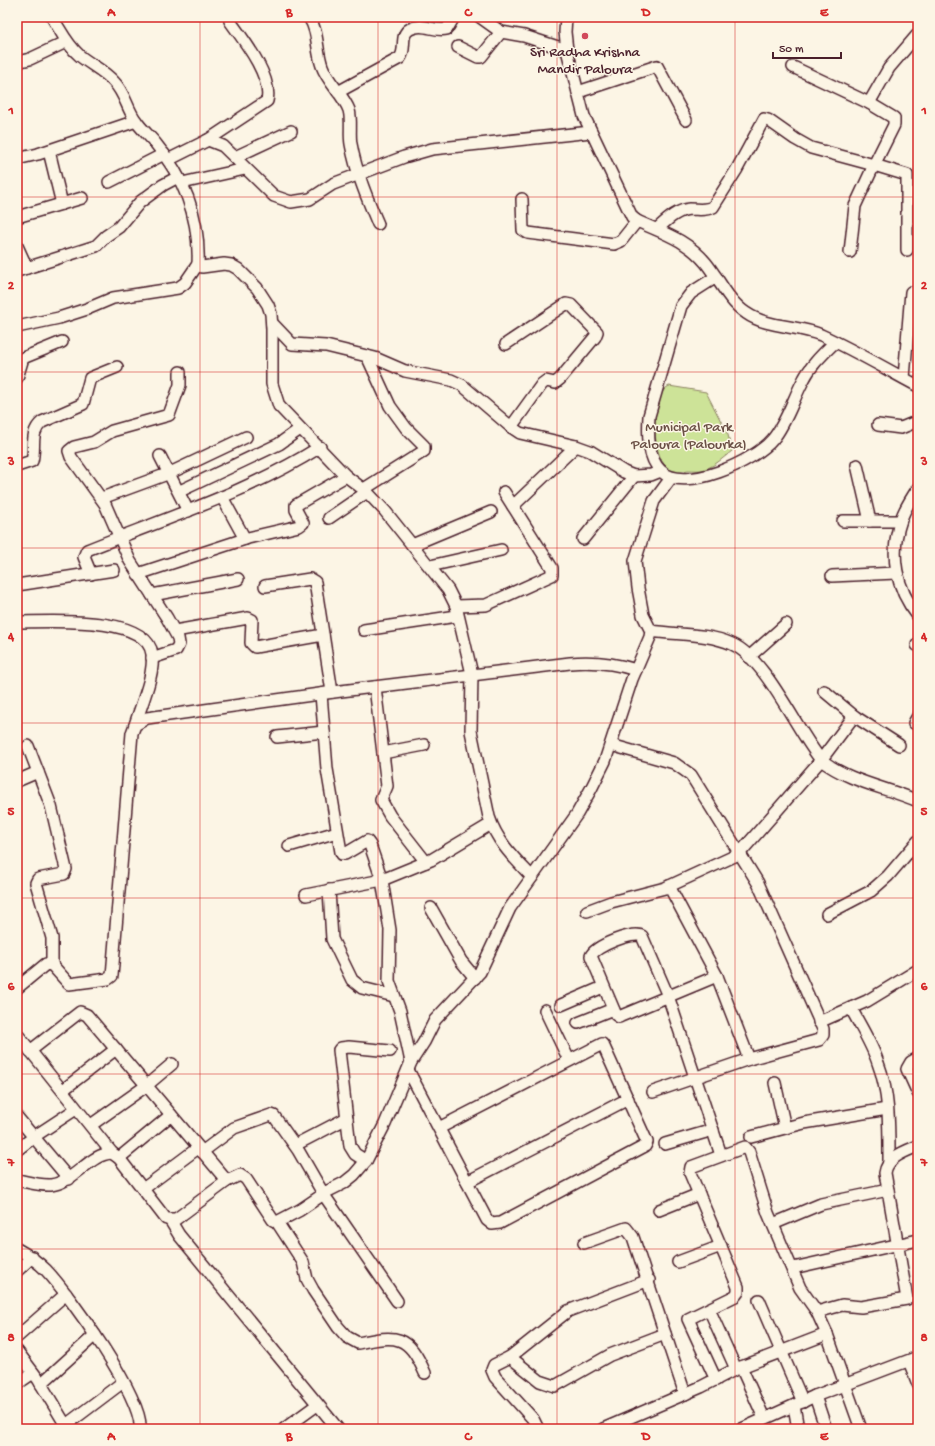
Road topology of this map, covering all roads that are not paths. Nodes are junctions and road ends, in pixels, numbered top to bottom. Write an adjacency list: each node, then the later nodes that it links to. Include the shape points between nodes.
1 (52, 17): 9 (street)
2 (309, 17): 14 (street, via 317,32 322,66)
3 (454, 17): 14 (street, via 447,29 425,26 408,30 404,34 400,58)
4 (480, 17): 7 (street)
5 (566, 17): 11 (street)
6 (230, 21): 21 (street, via 257,60 268,96 263,105)
7 (501, 32): 10 (street, via 481,57); 11 (street, via 524,36)
8 (918, 34): 16 (street, via 889,68)
9 (66, 42): 12 (street, via 30,59); 18 (street, via 114,80 125,96)
10 (458, 47)
11 (567, 50): 15 (street)
12 (17, 62)
13 (792, 67): 16 (street)
14 (338, 92): 28 (street, via 350,113 351,142)
15 (578, 92): 17 (street, via 657,66); 20 (street)
16 (869, 103): 26 (street, via 892,116 895,121)
17 (686, 120)
18 (136, 121): 22 (street); 23 (street)
19 (291, 130): 24 (street)
20 (591, 132): 28 (street, via 442,147 404,157); 37 (street, via 628,211)
21 (208, 140): 23 (street); 24 (street, via 223,146)
22 (49, 151): 25 (street); 35 (street)
23 (166, 157): 30 (street); 32 (street)
24 (235, 157): 27 (street)
25 (17, 159)
26 (874, 165): 29 (street); 39 (street, via 811,148 764,119 713,207 673,215); 42 (street, via 855,206)
27 (245, 169): 28 (street, via 274,196 291,202 310,199 333,184); 30 (street)
28 (358, 174): 38 (street)
29 (907, 175): 31 (street); 41 (street)
30 (180, 180): 43 (street, via 193,211 197,229); 44 (street, via 163,185 140,202 120,227 96,246)
31 (918, 180)
32 (109, 182)
33 (82, 198): 35 (street)
34 (522, 199): 37 (street, via 523,230 528,233 614,244 621,241)
35 (62, 204): 36 (street)
36 (17, 217)
37 (637, 221): 39 (street)
38 (378, 224)
39 (657, 229): 45 (street, via 688,247 706,263)
40 (17, 246): 44 (street)
41 (907, 250)
42 (850, 252)
43 (198, 264): 47 (street, via 202,267 224,264 238,269 263,296); 48 (street, via 185,283 178,288 113,298 59,318)
44 (22, 269)
45 (716, 277): 50 (street, via 735,303 754,317 802,329); 68 (street, via 691,293 681,306 654,397 648,431 653,455)
46 (911, 292): 56 (street)
47 (272, 323): 52 (street, via 292,344 326,346); 61 (street, via 272,384 279,406)
48 (17, 327)
49 (62, 342): 55 (street, via 23,358)
50 (835, 342): 56 (street); 72 (street, via 810,370 780,430 764,448 725,470)
51 (506, 344): 60 (street, via 566,304 571,305 597,332 560,379 555,383 546,381 542,384)
52 (367, 356): 60 (street, via 406,371 456,382 470,391); 75 (street, via 390,406 424,449 421,454)
53 (117, 367): 67 (street, via 90,378 83,404 38,425 33,437 32,462)
54 (180, 372): 78 (street, via 180,385 168,415 112,431 94,442 74,447 69,451)
55 (17, 378)
56 (904, 378): 57 (street)
57 (918, 386)
58 (918, 421): 59 (street, via 906,428)
59 (878, 425)
60 (510, 427): 63 (street, via 527,435)
61 (300, 429): 64 (street); 74 (street, via 279,444)
62 (246, 437): 69 (street)
63 (576, 446): 71 (street); 79 (street)
64 (320, 447): 70 (street); 77 (street, via 285,469)
65 (160, 456): 69 (street)
66 (857, 465): 84 (street)
67 (17, 466)
68 (661, 471): 71 (street, via 651,475); 72 (street)
69 (170, 473): 74 (street); 78 (street)
70 (346, 476): 75 (street); 87 (street, via 296,505 302,520 301,525)
71 (634, 476): 88 (street)
72 (671, 478): 107 (street, via 654,502 635,561 643,615)
73 (918, 488): 85 (street)
74 (180, 491): 80 (street)
75 (366, 491): 82 (street); 89 (street)
76 (504, 492): 79 (street)
77 (222, 497): 80 (street); 87 (street)
78 (102, 498): 86 (street)
79 (513, 506): 101 (street, via 552,568 552,575 486,605)
80 (188, 511): 86 (street)
81 (491, 512): 89 (street)
82 (329, 518)
83 (843, 521): 84 (street)
84 (870, 521): 85 (street)
85 (900, 521): 93 (street, via 895,557)
86 (120, 538): 94 (street, via 87,550 84,557); 95 (street)
87 (245, 539): 95 (street)
88 (583, 539)
89 (412, 545): 91 (street)
90 (501, 550): 91 (street)
91 (430, 566): 101 (street, via 448,590)
92 (114, 570): 94 (street)
93 (896, 573): 96 (street); 102 (street)
94 (91, 574): 98 (street)
95 (138, 574): 100 (street)
96 (832, 576)
97 (238, 579): 100 (street)
98 (17, 585)
99 (265, 586): 108 (street, via 313,579)
100 (152, 595): 106 (street)
101 (456, 611): 105 (street); 112 (street)
102 (918, 616)
103 (17, 622): 110 (street, via 73,622 113,626 146,640)
104 (786, 624): 109 (street)
105 (364, 630)
106 (175, 631): 108 (street, via 248,618 252,620 251,643 256,647); 110 (street, via 179,644 176,650)
107 (651, 631): 109 (street, via 720,640 733,644); 111 (street)
108 (323, 635): 115 (street)
109 (748, 657): 125 (street, via 768,679)
110 (152, 658): 117 (street, via 150,676)
111 (636, 670): 112 (street, via 587,662); 121 (street)
112 (472, 674): 113 (street); 129 (street, via 471,731)
113 (375, 687): 115 (street); 124 (street)
114 (824, 691): 116 (street)
115 (327, 693): 117 (street, via 147,718); 118 (street)
116 (854, 716): 122 (street); 125 (street)
117 (135, 725): 143 (street, via 132,733 112,976 69,984)
118 (324, 732): 119 (street); 130 (street, via 327,775)
119 (277, 737)
120 (424, 745): 124 (street)
121 (611, 745): 133 (street, via 674,763 691,775); 135 (street, via 577,814)
122 (899, 745)
123 (28, 746): 126 (street)
124 (383, 753): 134 (street, via 387,786 380,800)
125 (821, 760): 128 (street, via 850,778); 133 (street)
126 (38, 772): 127 (street); 143 (street, via 51,806 66,869 64,874 38,879 36,883 52,938)
127 (17, 781)
128 (918, 801)
129 (491, 824): 134 (street); 135 (street, via 502,844)
130 (338, 832): 132 (street); 136 (street, via 342,854 369,842)
131 (918, 840): 142 (street, via 871,892)
132 (289, 846)
133 (739, 854): 137 (street); 155 (street, via 758,883)
134 (426, 862): 136 (street)
135 (532, 877): 146 (street, via 510,908 489,956)
136 (382, 880): 138 (street); 149 (street, via 390,930 389,982)
137 (669, 886): 141 (street); 145 (street)
138 (329, 890): 139 (street); 149 (street, via 332,939 352,980 362,988)
139 (306, 895)
140 (431, 908): 146 (street, via 461,961)
141 (587, 911)
142 (827, 914)
143 (52, 965): 148 (street, via 43,966)
144 (917, 974): 152 (street)
145 (717, 976): 150 (street); 161 (street)
146 (475, 978): 165 (street, via 439,1015)
147 (603, 987): 150 (street, via 591,958 592,953 611,942 640,934); 151 (street); 153 (street)
148 (17, 988)
149 (394, 996): 165 (street, via 400,1011)
150 (668, 996): 153 (street, via 619,1017); 166 (street)
151 (562, 1005)
152 (851, 1008): 155 (street); 174 (street, via 878,1061)
153 (613, 1009): 156 (street)
154 (544, 1010): 163 (street)
155 (819, 1022): 161 (street, via 823,1035 819,1040)
156 (578, 1023)
157 (17, 1034): 160 (street)
158 (116, 1050): 160 (street, via 87,1015 80,1012); 168 (street); 169 (street)
159 (390, 1050): 177 (street, via 344,1047 339,1050)
160 (30, 1051): 169 (street)
161 (749, 1058): 166 (street)
162 (918, 1058): 171 (street, via 910,1062 907,1069)
163 (569, 1060): 172 (street, via 600,1044 603,1045); 179 (street)
164 (172, 1064): 168 (street)
165 (410, 1066): 179 (street); 191 (street)
166 (695, 1076): 170 (street); 181 (street)
167 (775, 1083): 180 (street)
168 (146, 1086): 175 (street); 178 (street)
169 (63, 1090): 173 (street)
170 (653, 1092)
171 (918, 1093)
172 (628, 1098): 196 (street); 196 (street, via 646,1139 645,1146 500,1222 492,1224 487,1220)
173 (76, 1109): 178 (street); 182 (street)
174 (887, 1109): 180 (street); 192 (street)
175 (171, 1115): 188 (street); 189 (street)
176 (17, 1117): 182 (street)
177 (347, 1118): 185 (street); 191 (street, via 352,1151)
178 (91, 1125): 189 (street)
179 (439, 1128): 196 (street)
180 (785, 1128): 183 (street)
181 (713, 1130): 184 (street); 190 (street)
182 (35, 1136): 187 (street); 193 (street)
183 (751, 1136)
184 (665, 1144)
185 (295, 1145): 188 (street, via 277,1119 271,1115 234,1128); 200 (street)
186 (918, 1146): 192 (street, via 900,1154)
187 (17, 1150)
188 (200, 1150): 195 (street); 197 (street)
189 (116, 1155): 193 (street, via 101,1155); 197 (street)
190 (722, 1155): 199 (street, via 691,1167); 204 (street, via 742,1147 747,1148)
191 (366, 1161): 200 (street, via 354,1175)
192 (889, 1163): 198 (street, via 885,1173)
193 (69, 1179): 194 (street, via 50,1185)
194 (17, 1180)
195 (227, 1181): 202 (street, via 181,1215); 203 (street, via 240,1176 246,1179 273,1220)
196 (467, 1182)
197 (143, 1189): 202 (street, via 164,1217)
198 (888, 1190): 204 (street, via 821,1204); 207 (street)
199 (699, 1194): 201 (street); 208 (street)
200 (324, 1195): 203 (street); 218 (street)
201 (659, 1210)
202 (170, 1220): 241 (street, via 179,1235)
203 (277, 1222): 231 (street, via 303,1262 309,1284 347,1337 358,1343 385,1337 404,1342 412,1347)
204 (773, 1224): 212 (street)
205 (918, 1240): 207 (street)
206 (584, 1243): 214 (street, via 626,1228 633,1237)
207 (897, 1244): 212 (street); 216 (street)
208 (721, 1246): 211 (street); 219 (street, via 738,1292)
209 (17, 1249): 210 (street)
210 (32, 1257): 213 (street); 215 (street)
211 (678, 1262)
212 (793, 1268): 220 (street, via 800,1288)
213 (17, 1271)
214 (649, 1280): 221 (street); 227 (street, via 568,1311)
215 (66, 1294): 223 (street); 224 (street)
216 (912, 1298): 220 (street, via 861,1307 842,1305)
217 (759, 1300): 225 (street)
218 (397, 1301)
219 (709, 1309): 229 (street); 232 (street, via 688,1320)
220 (817, 1312): 222 (street)
221 (665, 1334): 227 (street, via 610,1355 555,1386 540,1381); 238 (street)
222 (827, 1334): 225 (street); 236 (street)
223 (95, 1335): 233 (street); 235 (street)
224 (17, 1337)
225 (782, 1350): 229 (street); 240 (street)
226 (17, 1351): 230 (street)
227 (510, 1357): 248 (street, via 496,1363 492,1370 495,1377 533,1419)
228 (913, 1359): 236 (street); 237 (street)
229 (739, 1368): 232 (street); 242 (street)
230 (33, 1372): 234 (street); 235 (street)
231 (425, 1373)
232 (716, 1380): 238 (street)
233 (123, 1382): 243 (street); 245 (street, via 139,1418)
234 (17, 1384)
235 (41, 1384): 243 (street)
236 (846, 1384): 239 (street); 253 (street)
237 (918, 1384)
238 (685, 1394): 244 (street)
239 (815, 1396): 240 (street); 252 (street)
240 (798, 1404): 242 (street); 251 (street)
241 (317, 1405): 246 (street); 247 (street)
242 (764, 1418): 250 (street)
243 (67, 1427)
244 (615, 1427): 249 (street)
245 (140, 1429)
246 (284, 1429)
247 (337, 1429)
248 (538, 1429)
249 (603, 1429)
250 (742, 1429)
251 (798, 1429)
252 (826, 1429)
253 (861, 1429)

